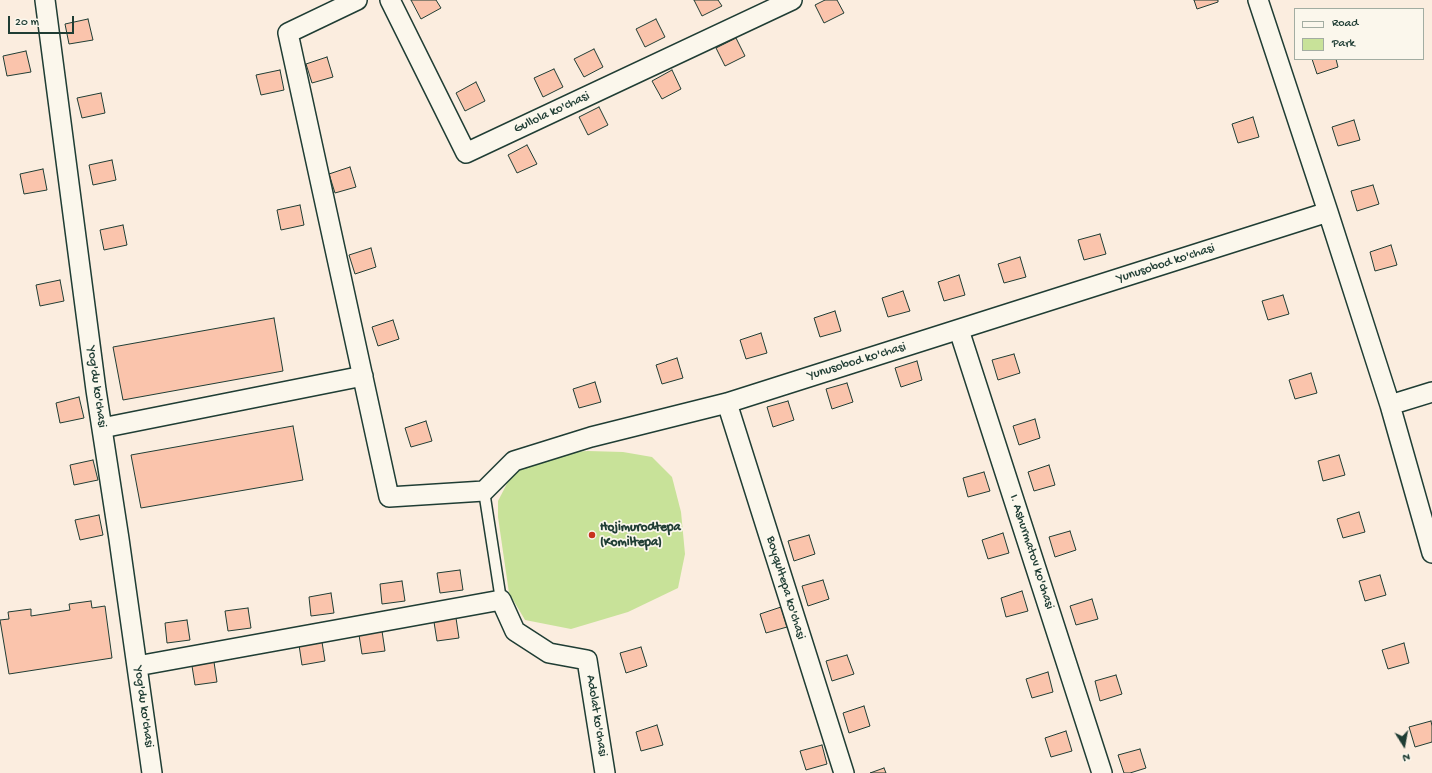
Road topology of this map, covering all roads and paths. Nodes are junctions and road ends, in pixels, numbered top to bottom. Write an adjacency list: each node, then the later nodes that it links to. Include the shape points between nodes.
1 (44, 0): 12 (street, Yog'du ko'chasi)
2 (357, 0): 8 (street, via 288,33)
3 (390, 0): 4 (street, Gullola ko'chasi, via 466,153)
4 (792, 0)
5 (1258, 0): 6 (street)
6 (1328, 212): 7 (street, Yunusobod ko'chasi); 11 (street)
7 (959, 330): 10 (street, Yunusobod ko'chasi); 20 (street, I. Ashurmatov ko'chasi)
8 (363, 376): 12 (street); 13 (street, via 389,497)
9 (1432, 392): 11 (street)
10 (727, 403): 13 (street, Yunusobod ko'chasi, via 591,437 514,461); 19 (street, Boyqultepa ko'chasi)
11 (1390, 405): 14 (street)
12 (102, 428): 16 (street, Yog'du ko'chasi)
13 (484, 490): 15 (lane)
14 (1432, 553)
15 (501, 600): 16 (street); 18 (street, Adolat ko'chasi, via 515,631 549,652 587,660)
16 (137, 666): 17 (street, Yog'du ko'chasi)
17 (152, 773)
18 (605, 773)
19 (844, 773)
20 (1102, 773)

